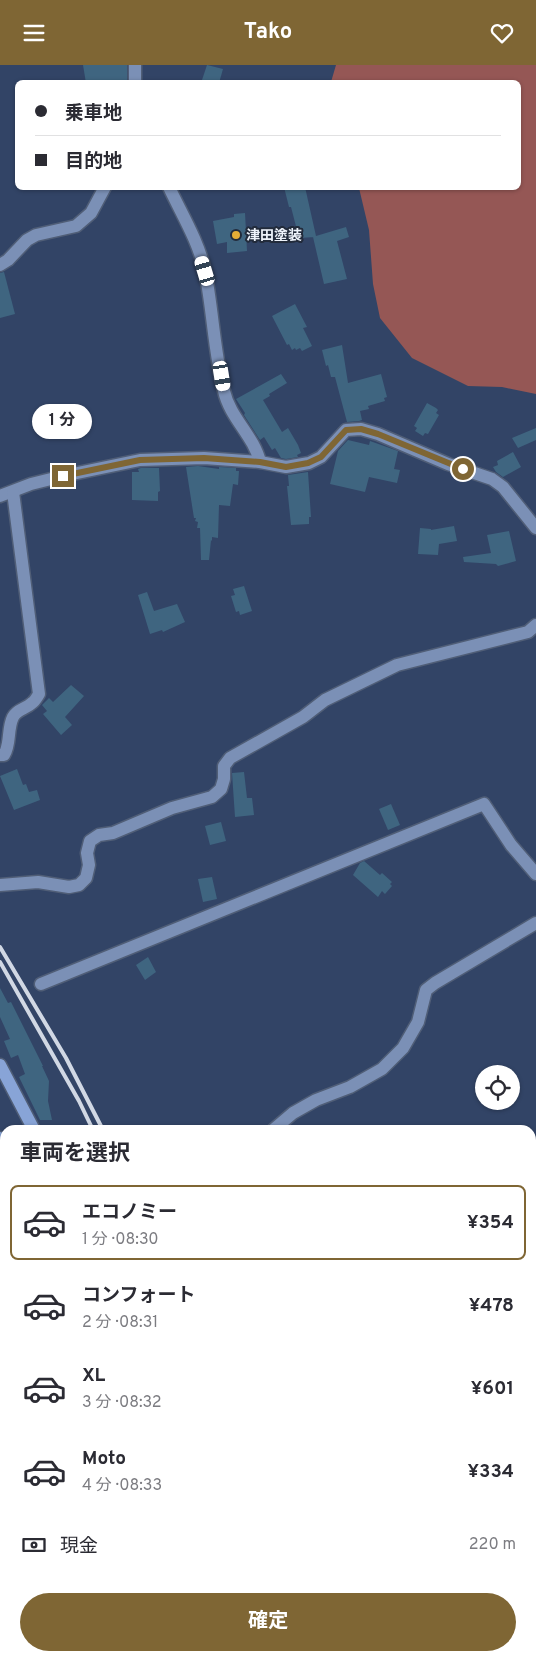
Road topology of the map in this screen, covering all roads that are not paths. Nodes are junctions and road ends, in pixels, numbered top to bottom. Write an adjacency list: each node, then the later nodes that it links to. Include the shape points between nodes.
1 (136, 65): 2 (street)
2 (135, 80)
3 (103, 190): 5 (street, via 91,213 76,226 27,240)
4 (171, 190): 6 (street, via 195,237 205,271 224,393 232,412 257,449)
5 (0, 265)
6 (260, 462): 7 (street, via 183,458 140,460 31,484); 9 (street, via 286,467 308,463 321,457 346,430 361,429 492,479 503,487)
7 (13, 492): 8 (street); 11 (street, via 40,694 33,703 16,711 10,724 7,750)
8 (0, 496)
9 (536, 529)
10 (536, 625): 13 (street, via 528,632 403,663 324,700 303,717 230,758 224,766 221,789 212,797 172,808 90,841 86,878 79,885 69,887 38,882)
11 (0, 755)
12 (536, 874): 15 (street, via 511,845 484,804)
13 (0, 885)
14 (536, 923): 18 (street, via 426,990 418,1021 403,1048 382,1069 350,1087 316,1100)
15 (42, 984)
16 (0, 1065): 17 (main road)
17 (31, 1125)
18 (279, 1125)

